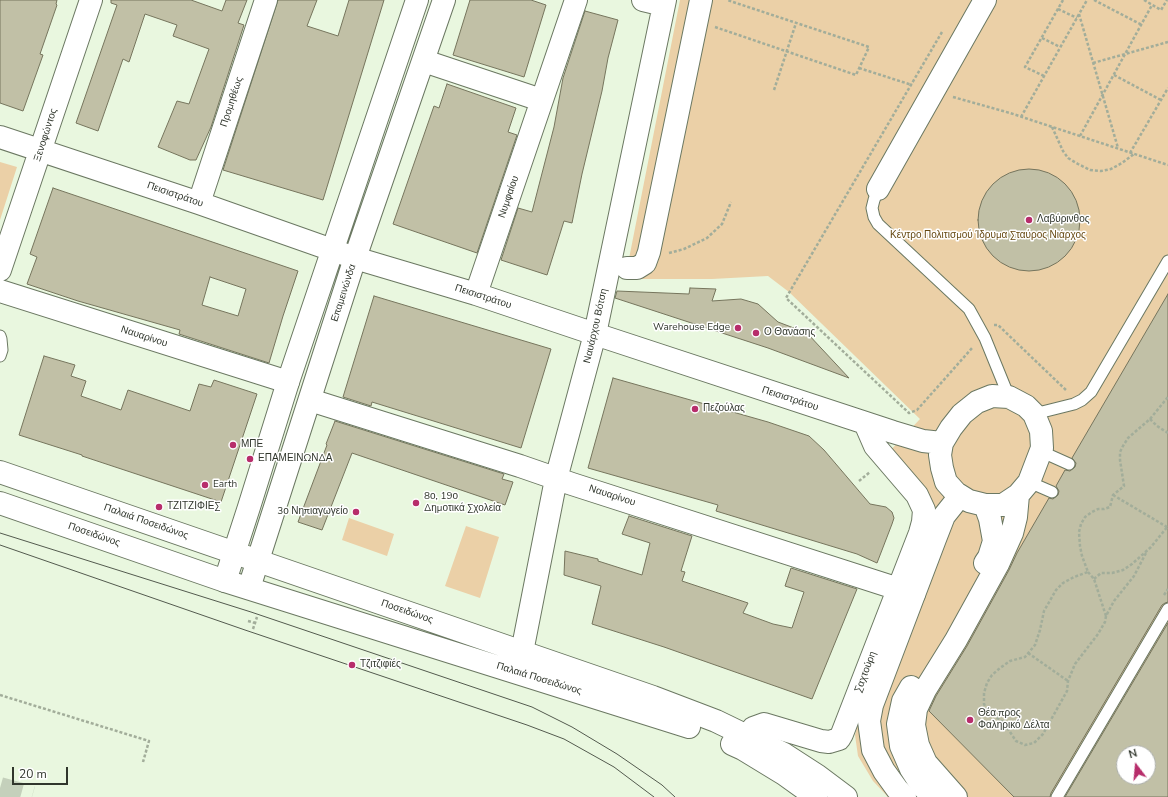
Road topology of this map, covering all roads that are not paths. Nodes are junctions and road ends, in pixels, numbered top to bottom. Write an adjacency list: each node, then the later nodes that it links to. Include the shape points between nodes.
1 (91, 0): 12 (main road, Ξενοφώντος)
2 (266, 0): 14 (main road, Προμηθέως)
3 (417, 0): 15 (main road)
4 (444, 0): 9 (main road, Επαμεινώνδα)
5 (576, 0): 10 (main road, Νυμφαίου)
6 (985, 0): 13 (main road, via 942,94)
7 (657, 2): 18 (main road, Ναυάρχου Βότση)
8 (699, 10): 18 (main road, via 649,252 645,263 637,268)
9 (424, 61): 10 (main road); 16 (main road, Επαμεινώνδα)
10 (541, 100): 21 (main road, Νυμφαίου)
11 (0, 137): 12 (main road, Πεισιστράτου)
12 (41, 150): 14 (main road, Πεισιστράτου); 19 (main road, Ξενοφώντος)
13 (878, 189): 26 (lane, via 872,208 878,224 969,309 985,338)
14 (199, 203): 15 (main road, Πεισιστράτου)
15 (332, 250): 16 (main road, Πεισιστράτου); 25 (main road)
16 (356, 258): 21 (main road, Πεισιστράτου); 27 (main road, Επαμεινώνδα)
17 (1168, 261): 28 (lane, via 1091,392 1074,404)
18 (618, 268): 22 (main road, Ναυάρχου Βότση)
19 (0, 270)
20 (0, 291): 25 (main road, Ναυαρίνου)
21 (476, 294): 22 (main road, Πεισιστράτου)
22 (594, 334): 29 (main road, Πεισιστράτου); 34 (main road, Ναυάρχου Βότση)
23 (0, 336): 24 (lane)
24 (0, 356)
25 (288, 382): 42 (main road)
26 (1009, 398): 28 (main road, via 1026,406); 30 (main road, via 992,396 977,402 962,414)
27 (310, 400): 34 (main road, Ναυαρίνου); 43 (main road, Επαμεινώνδα)
28 (1034, 414): 31 (main road, via 1041,431)
29 (865, 423): 30 (main road, Πεισιστράτου, via 923,441); 47 (main road, Σαχτούρη, via 875,446 917,495 924,510)
30 (942, 443): 38 (main road, via 940,455 946,482)
31 (1040, 451): 32 (lane); 36 (main road)
32 (1069, 464)
33 (0, 472): 35 (main road, Παλαιά Ποσειδώνος)
34 (556, 479): 47 (main road, Ναυαρίνου); 49 (main road, Ναυάρχου Βότση)
35 (40, 486): 41 (main road); 42 (main road, Παλαιά Ποσειδώνος)
36 (1023, 489): 37 (lane); 40 (main road, via 1003,505); 55 (main road, via 1012,533 998,564 916,709 914,725 918,745 926,763)
37 (1052, 492)
38 (960, 496): 40 (main road); 47 (main road, via 944,516)
39 (0, 503): 41 (main road)
40 (985, 505): 54 (main road, via 994,542 989,557 903,701 898,724 901,746 911,769)
41 (31, 513): 45 (main road, Ποσειδώνος)
42 (234, 552): 43 (main road, Παλαιά Ποσειδώνος); 45 (main road)
43 (257, 560): 44 (main road, Παλαιά Ποσειδώνος); 46 (main road, Επαμεινώνδα)
44 (292, 572): 49 (main road, Ποσειδώνος)
45 (225, 581): 46 (main road, Ποσειδώνος)
46 (249, 588): 51 (main road, Παλαιά Ποσειδώνος, via 711,734 743,749)
47 (906, 592): 50 (main road, Σαχτούρη, via 839,739 821,741 764,724 753,728); 53 (main road, via 869,721 873,750 884,771)
48 (1168, 610): 56 (lane)
49 (522, 652): 50 (main road, Παλαιά Ποσειδώνος, via 660,700)
50 (748, 736): 52 (main road, Παλαιά Ποσειδώνος, via 784,754)
51 (816, 797)
52 (846, 797)
53 (905, 797)
54 (933, 797)
55 (956, 797)
56 (1057, 797)

